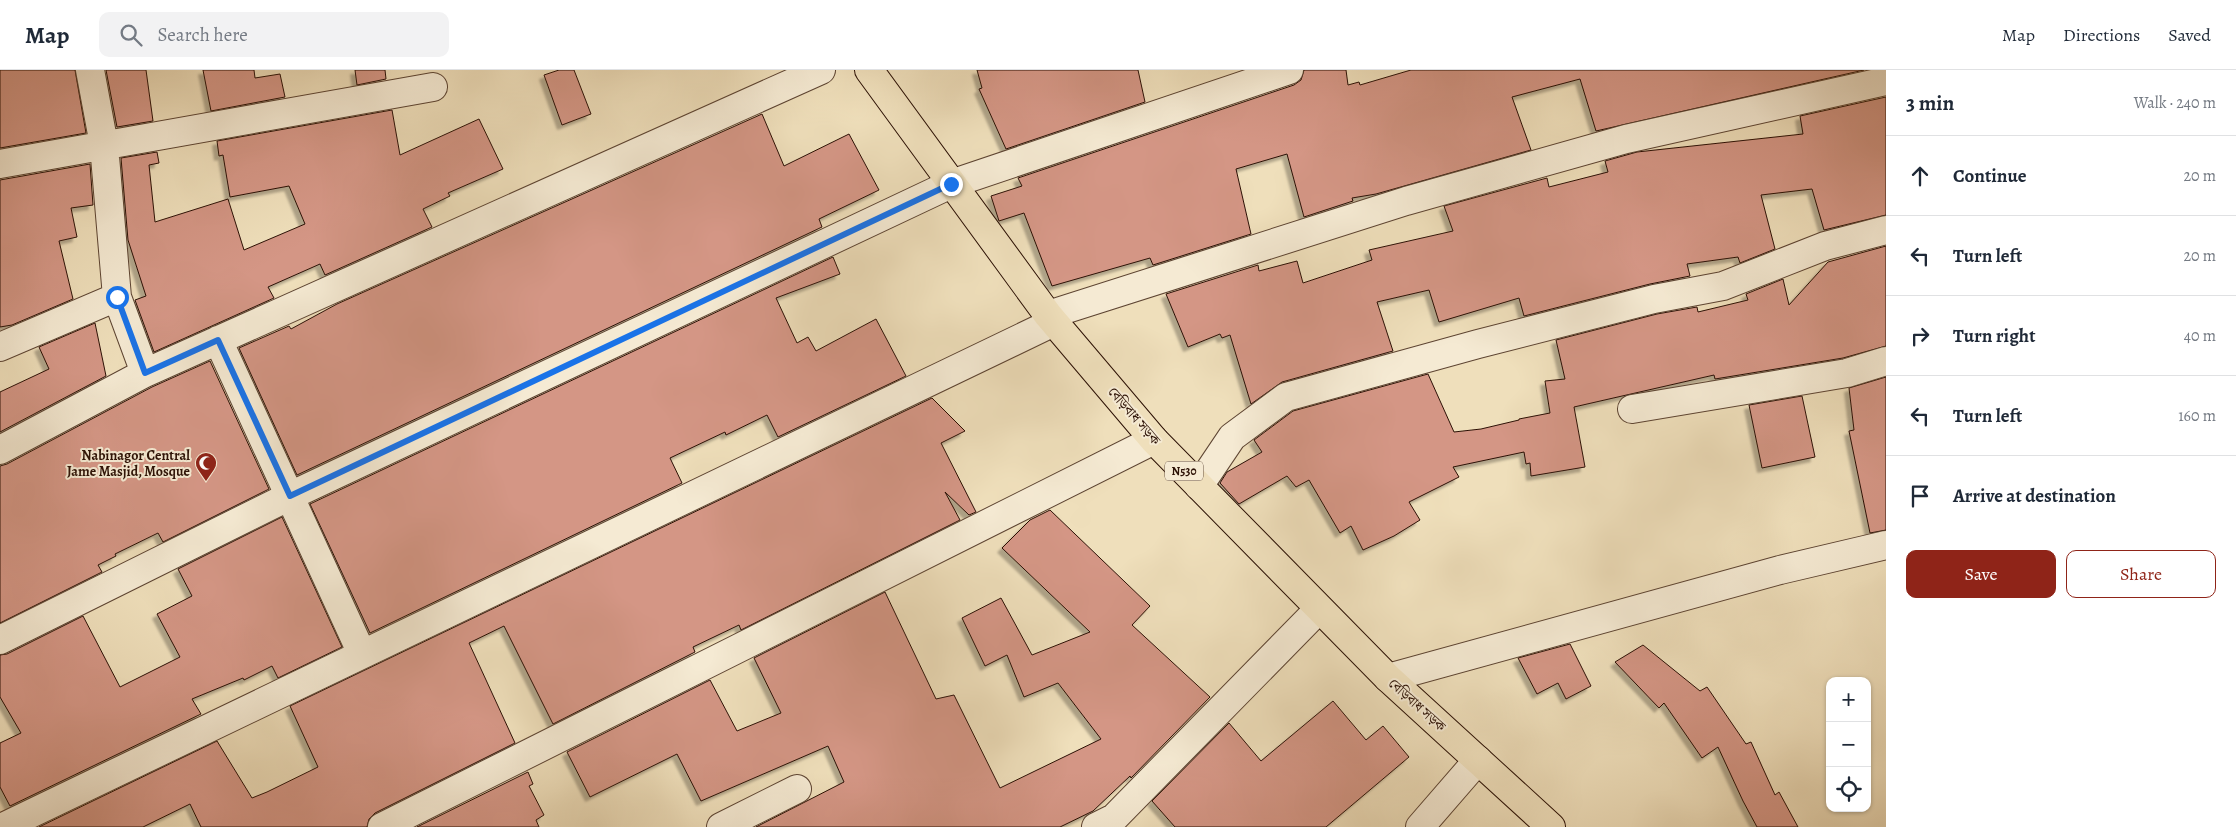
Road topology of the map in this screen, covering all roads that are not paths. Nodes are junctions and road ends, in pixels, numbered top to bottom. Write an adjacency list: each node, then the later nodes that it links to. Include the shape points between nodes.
1 (90, 70): 7 (street)
2 (821, 70): 13 (street)
3 (869, 70): 9 (highway, বেড়িবাধ সড়ক / N530)
4 (1275, 72): 9 (street)
5 (1886, 81): 12 (street, via 1626,139 1406,201)
6 (433, 87): 7 (street)
7 (104, 145): 8 (street); 11 (street)
8 (0, 164)
9 (951, 184): 12 (highway, বেড়িবাধ সড়ক / N530); 21 (street)
10 (1886, 230): 20 (street, via 1825,246 1723,286 1654,299 1487,341 1286,397 1232,437)
11 (117, 297): 14 (street); 16 (street)
12 (1051, 318): 18 (highway, বেড়িবাধ সড়ক / N530); 25 (street)
13 (218, 340): 16 (street); 21 (street)
14 (0, 347)
15 (1886, 361): 17 (street, via 1847,373)
16 (145, 373): 19 (street)
17 (1632, 409)
18 (1154, 440): 20 (highway, বেড়িবাধ সড়ক / N530); 30 (street)
19 (0, 450)
20 (1199, 486): 23 (highway, বেড়িবাধ সড়ক / N530)
21 (290, 496): 24 (street); 25 (street)
22 (1886, 545): 26 (street, via 1780,570)
23 (1319, 609): 26 (highway, বেড়িবাধ সড়ক / N530); 32 (street, via 1114,818)
24 (0, 640)
25 (362, 654): 29 (street)
26 (1388, 678): 27 (highway, বেড়িবাধ সড়ক / N530)
27 (1478, 760): 33 (street); 34 (highway, বেড়িবাধ সড়ক / N530)
28 (797, 789): 31 (street)
29 (3, 827)
30 (382, 827)
31 (721, 827)
32 (1096, 827)
33 (1420, 827)
34 (1551, 827)

